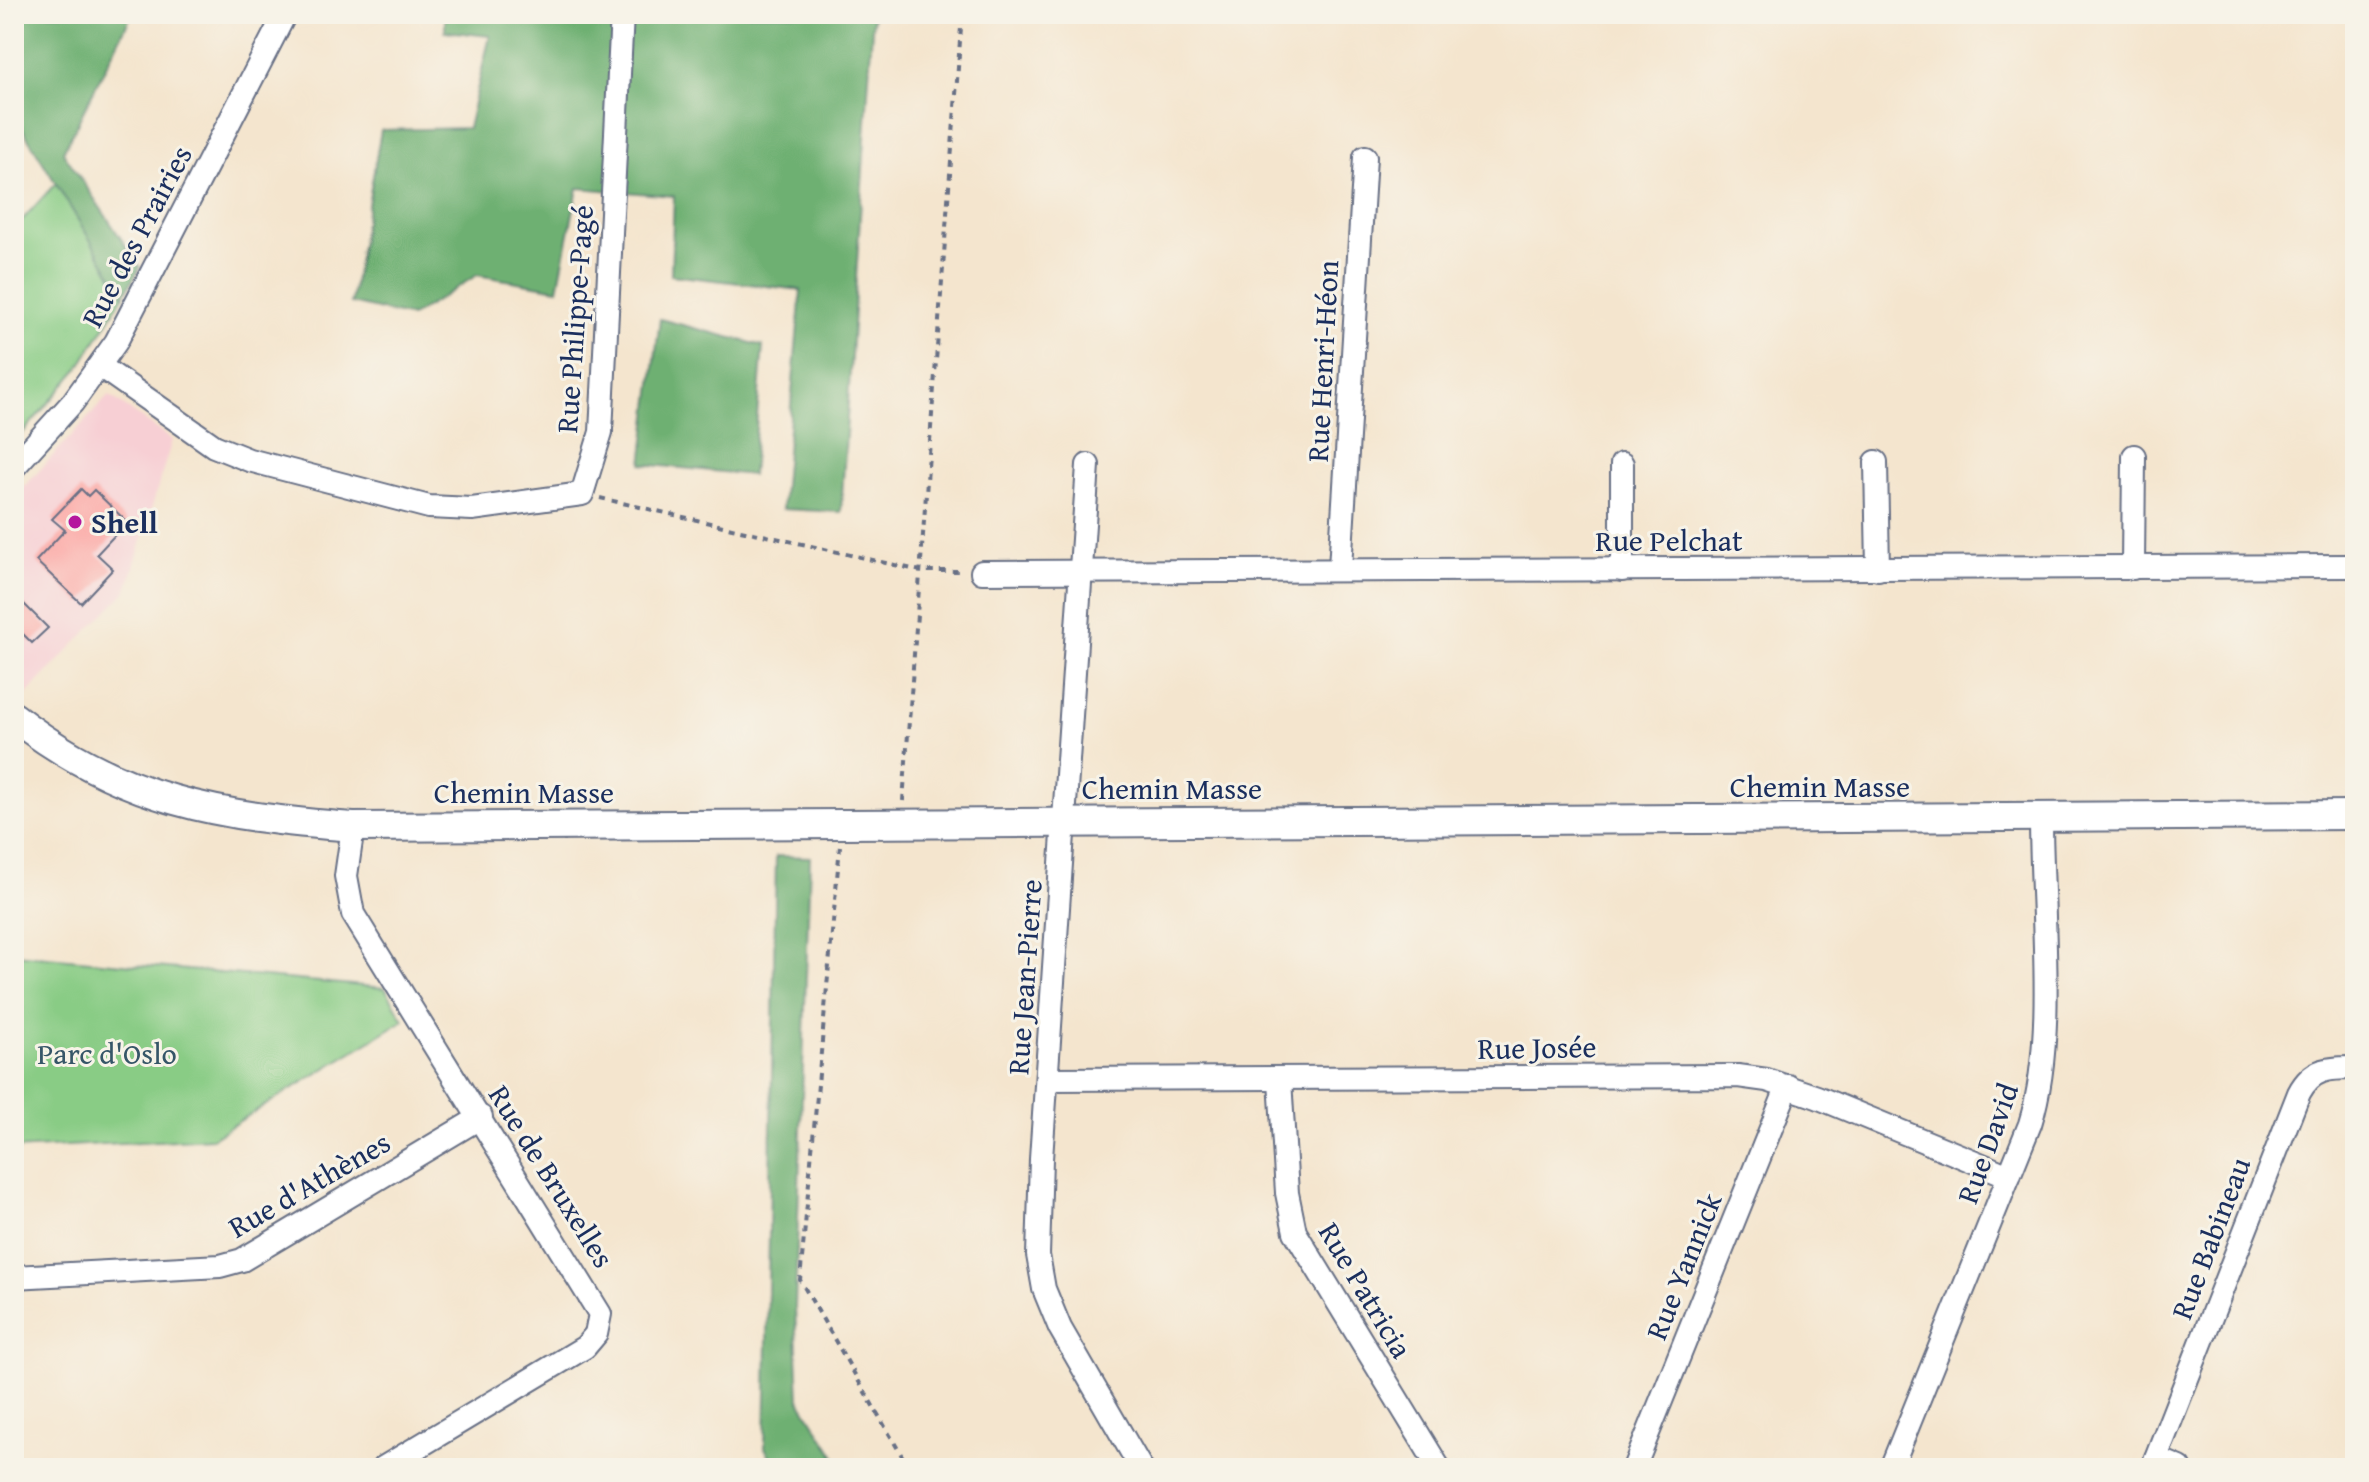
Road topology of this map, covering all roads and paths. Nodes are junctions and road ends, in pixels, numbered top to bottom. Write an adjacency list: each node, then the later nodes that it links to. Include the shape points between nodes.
1 (285, 14): 5 (street, Rue des Prairies)
2 (622, 14): 11 (street, Rue Philippe-Pagé, via 601,432)
3 (962, 14): 17 (path)
4 (1365, 157): 13 (street, Rue Henri-Héon)
5 (100, 366): 10 (street, Rue des Prairies); 11 (street, via 214,446 249,460 429,507 472,509)
6 (2134, 456): 14 (street)
7 (1876, 462): 15 (street)
8 (1622, 464): 16 (street)
9 (1088, 465): 19 (street, Rue Jean-Pierre)
10 (14, 467)
11 (582, 494): 17 (path)
12 (2355, 566): 14 (street, Rue Pelchat)
13 (1340, 568): 16 (street, Rue Pelchat); 19 (street, Rue Pelchat)
14 (2133, 568): 15 (street, Rue Pelchat)
15 (1878, 569): 16 (street, Rue Pelchat)
16 (1622, 570)
17 (921, 571): 18 (path); 25 (path)
18 (982, 572): 19 (street, Rue Pelchat)
19 (1081, 572): 23 (street, Rue Jean-Pierre)
20 (14, 717): 26 (street, Chemin Masse, via 74,759 177,802 257,819)
21 (2355, 815): 22 (street, Chemin Masse)
22 (2041, 819): 23 (street, Chemin Masse); 32 (street, Rue David, via 2044,1054 2034,1112)
23 (1064, 822): 25 (street, Chemin Masse); 28 (street, Rue Jean-Pierre)
24 (843, 823): 25 (street, Chemin Masse); 26 (street, Chemin Masse); 36 (path, via 800,1280)
25 (902, 823)
26 (353, 827): 31 (street, Rue de Bruxelles, via 346,876 353,914)
27 (2355, 1068): 34 (street, Rue Babineau, via 2317,1071 2299,1093)
28 (1047, 1079): 29 (street, Rue Josée); 37 (street, Rue Jean-Pierre, via 1039,1186 1041,1278 1060,1328)
29 (1280, 1080): 30 (street, Rue Josée, via 1724,1074); 38 (street, Rue Patricia, via 1287,1193 1295,1232)
30 (1788, 1086): 32 (street, Rue Josée); 39 (street, Rue Yannick)
31 (481, 1117): 33 (street, Rue d'Athènes, via 242,1260 220,1266); 35 (street, Rue de Bruxelles, via 598,1307 598,1327 585,1347)
32 (2009, 1176): 40 (street, Rue David)
33 (14, 1277)
34 (2154, 1463): 41 (street)
35 (383, 1468)
36 (909, 1468)
37 (1141, 1468)
38 (1439, 1468)
39 (1634, 1468)
40 (1891, 1468)
41 (2180, 1468)

